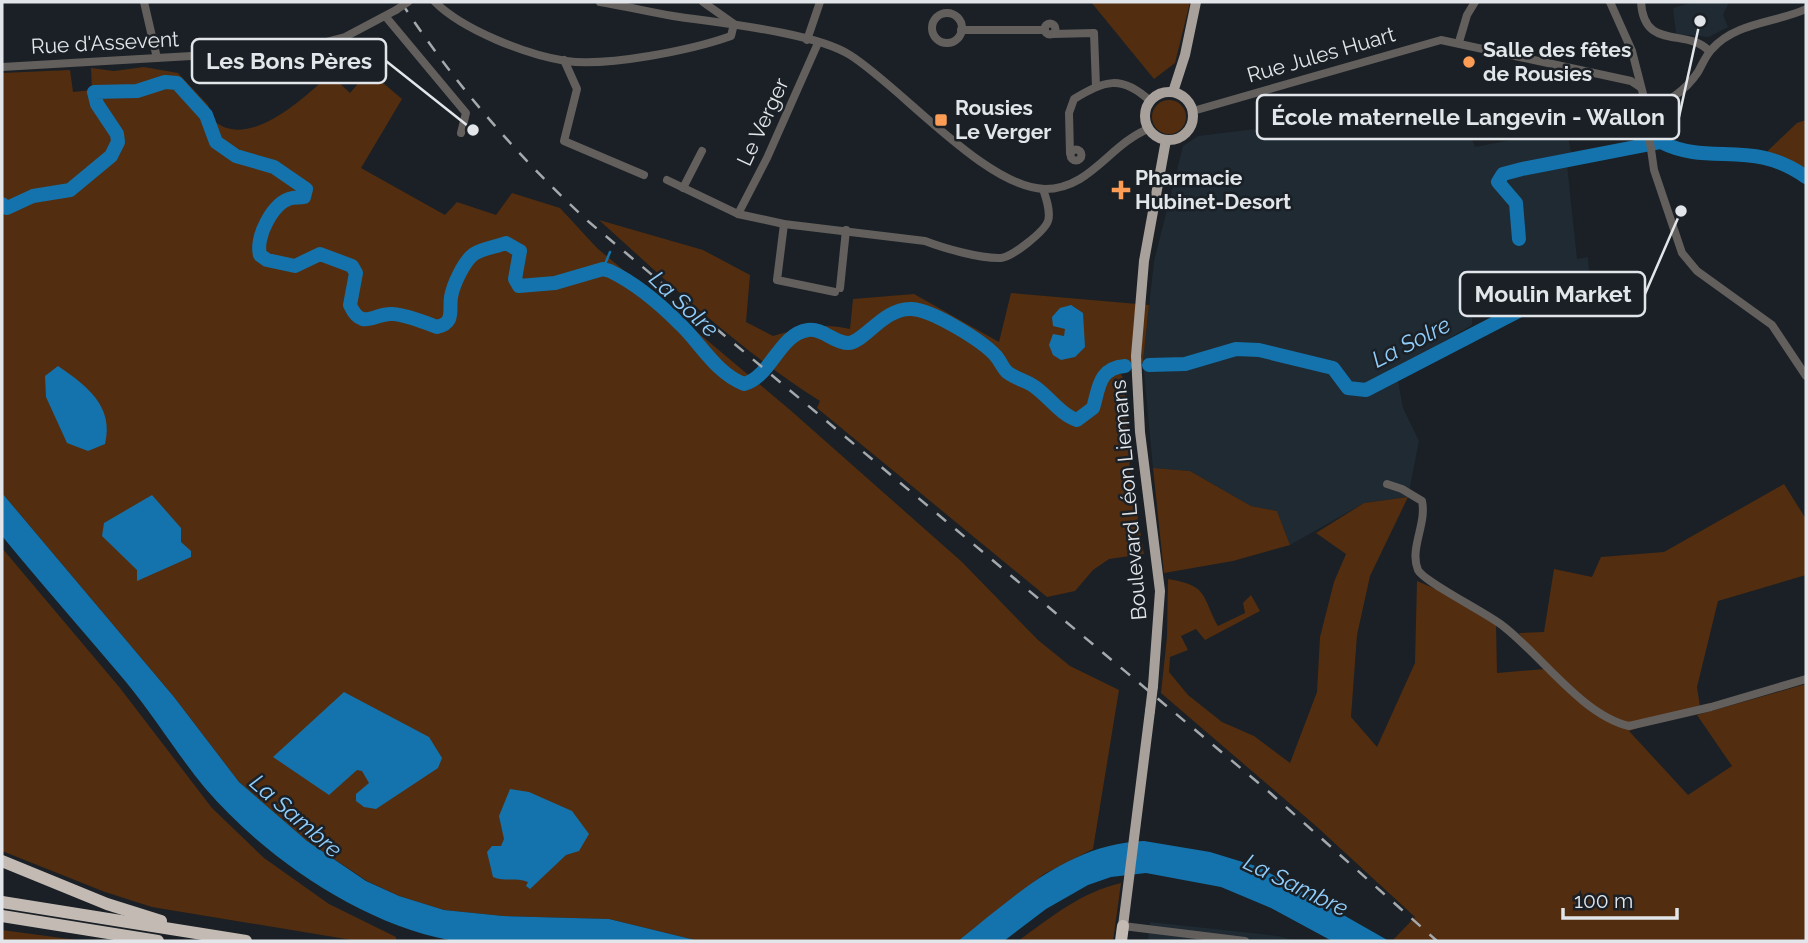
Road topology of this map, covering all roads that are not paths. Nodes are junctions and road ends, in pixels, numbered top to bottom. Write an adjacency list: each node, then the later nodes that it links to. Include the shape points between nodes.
1 (144, 2): 19 (street)
2 (408, 2): 12 (street, Rue d'Assevent, bridge)
3 (435, 2): 20 (street, via 482,33)
4 (600, 2): 13 (street)
5 (703, 2): 13 (street)
6 (820, 2): 15 (street)
7 (1196, 2): 24 (main road)
8 (1475, 2): 16 (street)
9 (1610, 2): 23 (street, via 1626,35)
10 (1641, 2): 18 (street, via 1651,29)
11 (1806, 9): 18 (street, via 1741,29)
12 (386, 17): 19 (street, Rue d'Assevent, via 313,46); 29 (street, via 466,113)
13 (734, 24): 15 (street); 20 (street, via 731,36 716,41 625,58)
14 (961, 30): 22 (street, via 1094,33)
15 (807, 40): 17 (street)
16 (1459, 42): 23 (street, Rue Jules Huart, via 1631,81); 27 (street, Rue Jules Huart, via 1435,40)
17 (818, 43): 36 (street, via 849,54 998,172 1017,183); 37 (street, Le Verger)
18 (1709, 51): 26 (street, via 1686,87)
19 (157, 58): 21 (street, Rue d'Assevent)
20 (564, 61): 33 (street, via 577,89 564,141)
21 (2, 67)
22 (1096, 87): 25 (street, via 1105,82 1123,84); 32 (street, via 1070,104)
23 (1640, 87): 26 (street)
24 (1173, 92): 25 (main road, via 1161,93); 27 (main road, via 1185,98)
25 (1150, 102): 28 (main road, via 1145,114)
26 (1645, 109): 40 (street, via 1654,170 1688,263 1772,325)
27 (1193, 111): 30 (main road, via 1186,133)
28 (1148, 129): 30 (main road); 36 (street, via 1126,139 1084,177)
29 (461, 133)
30 (1166, 140): 46 (main road, Boulevard Léon Liemans, bridge, via 1144,261 1136,356 1140,432 1160,591 1153,687)
31 (702, 151): 35 (street, Le Verger)
32 (1070, 153)
33 (644, 175)
34 (667, 180): 35 (street)
35 (682, 188): 37 (street)
36 (1043, 189): 39 (street, via 1049,219 1046,226 1016,252 1000,258)
37 (738, 214): 38 (street)
38 (783, 224): 39 (street); 39 (street, via 777,280 837,290)
39 (846, 230)
40 (1806, 376)
41 (1387, 484): 42 (street, via 1422,501 1416,562 1422,577 1502,624 1574,692 1618,723 1629,726 1712,708)
42 (1806, 679)
43 (2, 861): 47 (highway, via 117,907)
44 (2, 902): 47 (highway)
45 (2, 916): 48 (highway)
46 (1123, 926): 50 (highway, Boulevard Léon Liemans); 51 (street)
47 (208, 935): 49 (highway)
48 (158, 941)
49 (246, 941)
50 (1121, 941)
51 (1245, 941)

